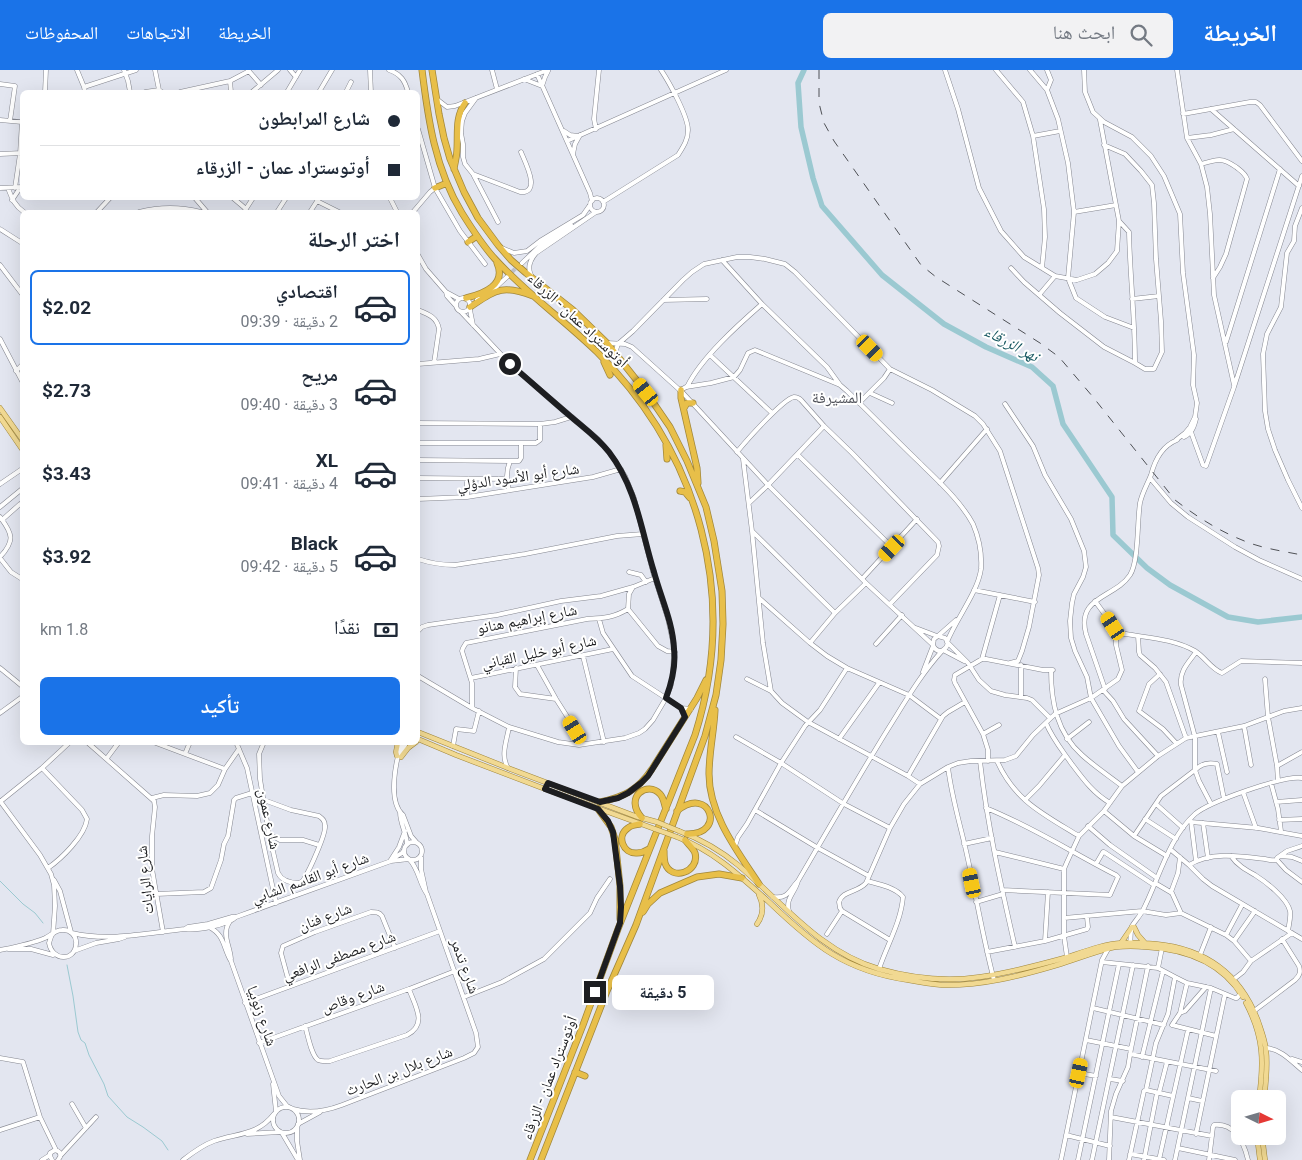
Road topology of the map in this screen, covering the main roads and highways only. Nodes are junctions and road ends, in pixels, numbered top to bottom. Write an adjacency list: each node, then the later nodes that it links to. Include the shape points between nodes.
1 (422, 70): 5 (highway, أوتوستراد عمان - الزرقاء, via 430,128)
2 (432, 70): 4 (highway, أوتوستراد عمان - الزرقاء, via 444,138)
3 (465, 103): 4 (highway, via 457,120)
4 (454, 169): 24 (highway, أوتوستراد عمان - الزرقاء, via 478,218 498,245 515,264 580,316 607,343 663,416)
5 (447, 183): 6 (highway); 7 (highway, أوتوستراد عمان - الزرقاء)
6 (435, 188)
7 (477, 236): 8 (highway); 9 (highway, أوتوستراد عمان - الزرقاء)
8 (468, 242)
9 (495, 258): 10 (highway, أوتوستراد عمان - الزرقاء); 11 (highway, via 499,271 495,284 480,294)
10 (536, 297): 12 (highway, via 516,290 503,290); 13 (highway, أوتوستراد عمان - الزرقاء)
11 (464, 298)
12 (470, 308)
13 (602, 358): 14 (highway); 21 (highway, أوتوستراد عمان - الزرقاء, via 637,397)
14 (610, 375)
15 (681, 390): 18 (highway)
16 (693, 403): 18 (highway)
17 (0, 408): 20 (main road)
18 (684, 408): 24 (highway)
19 (0, 417): 22 (main road)
20 (20, 432)
21 (665, 440): 23 (highway); 26 (highway, أوتوستراد عمان - الزرقاء)
22 (20, 446)
23 (667, 459)
24 (698, 488): 30 (highway, أوتوستراد عمان - الزرقاء, via 712,530 722,591 722,648)
25 (680, 491): 26 (highway, via 687,494)
26 (693, 503): 27 (highway, أوتوستراد عمان - الزرقاء)
27 (708, 565): 28 (highway); 29 (highway, أوتوستراد عمان - الزرقاء, via 713,622)
28 (700, 567)
29 (710, 669): 37 (highway, via 691,708 641,783 623,795); 39 (highway, أوتوستراد عمان - الزرقاء, via 698,726)
30 (716, 695): 40 (highway, أوتوستراد عمان - الزرقاء, via 705,736); 46 (highway, via 709,774 713,802)
31 (420, 733): 35 (main road)
32 (420, 741): 36 (main road)
33 (397, 745): 34 (main road, via 399,757)
34 (413, 745)
35 (548, 783): 36 (main road); 37 (main road)
36 (545, 789): 38 (main road)
37 (600, 802): 41 (main road)
38 (598, 809): 41 (main road); 49 (highway, via 615,839)
39 (666, 810): 41 (highway, via 658,792 644,790 634,805); 44 (highway, أوتوستراد عمان - الزرقاء)
40 (677, 812): 42 (highway, via 693,803 708,810 710,821 707,828); 43 (highway, أوتوستراد عمان - الزرقاء)
41 (641, 821): 42 (main road, bridge, via 654,829); 42 (main road, bridge, via 658,822); 44 (highway, via 626,829 622,843 633,853)
42 (686, 837): 43 (highway, via 695,857 693,866 686,872 676,873 668,869); 45 (main road); 46 (main road, via 723,854 737,864)
43 (664, 848): 51 (highway, أوتوستراد عمان - الزرقاء)
44 (649, 850): 49 (highway, أوتوستراد عمان - الزرقاء)
45 (742, 878): 46 (main road); 51 (highway, via 704,875 666,889 648,904)
46 (757, 887): 47 (main road); 48 (main road); 50 (main road, via 763,909)
47 (780, 904): 48 (main road); 56 (main road, via 832,948 854,960 879,969)
48 (775, 908): 56 (main road, via 819,946 854,966 893,978)
49 (620, 923): 64 (highway, أوتوستراد عمان - الزرقاء)
50 (758, 924)
51 (636, 925): 57 (highway, أوتوستراد عمان - الزرقاء)
52 (1121, 943): 53 (main road, via 1133,926); 54 (main road); 55 (main road)
53 (1145, 943): 54 (main road); 59 (main road, via 1200,954 1234,979 1254,1011 1266,1048)
54 (1132, 944): 55 (main road); 59 (main road, via 1162,948 1204,960 1231,981 1253,1018 1262,1045)
55 (993, 978): 56 (main road, via 966,984)
56 (941, 982)
57 (575, 1072): 58 (highway); 65 (highway, أوتوستراد عمان - الزرقاء)
58 (585, 1076)
59 (1264, 1085): 60 (main road); 61 (main road)
60 (1262, 1090)
61 (1264, 1090)
62 (1258, 1145): 66 (main road)
63 (1263, 1145): 67 (main road)
64 (530, 1160)
65 (541, 1160)
66 (1260, 1160)
67 (1265, 1160)

